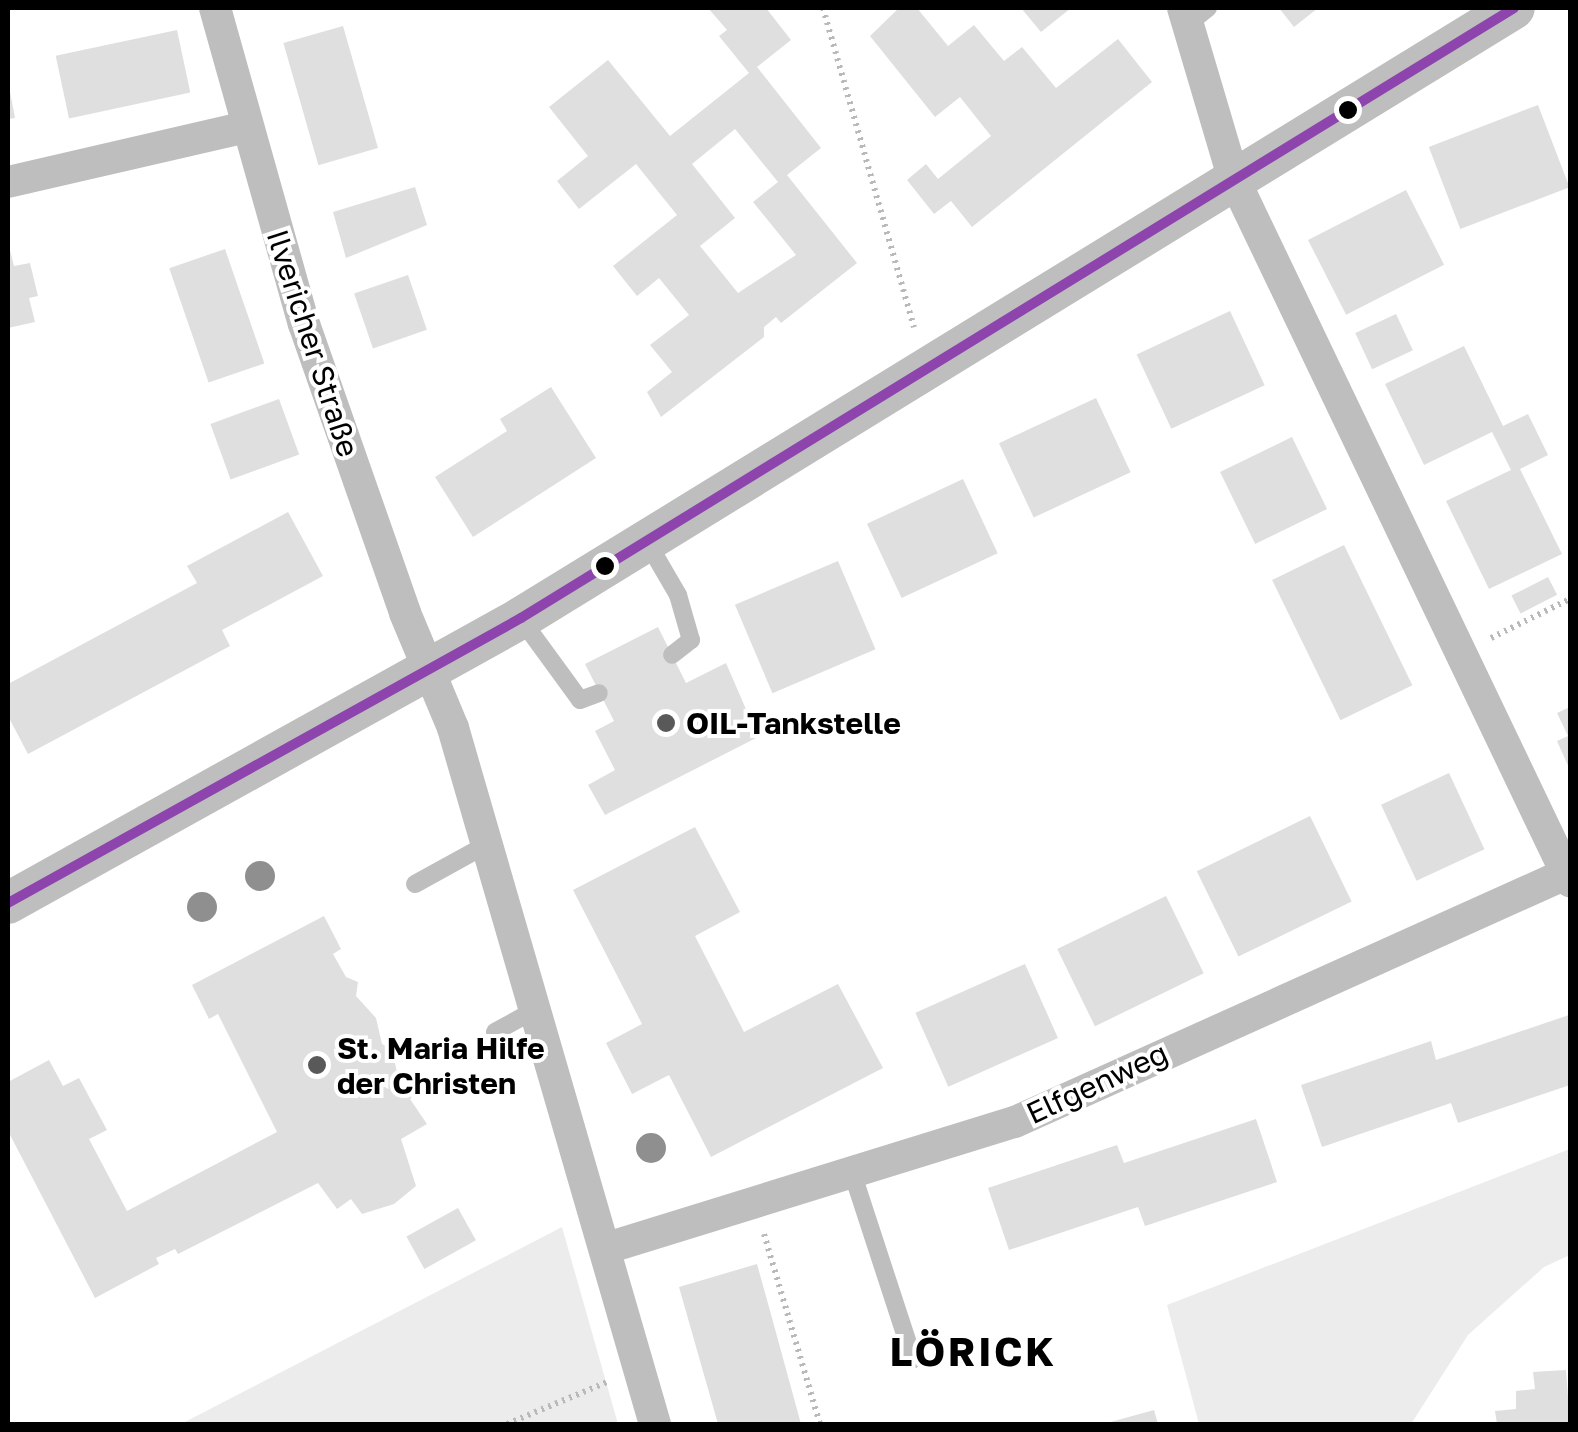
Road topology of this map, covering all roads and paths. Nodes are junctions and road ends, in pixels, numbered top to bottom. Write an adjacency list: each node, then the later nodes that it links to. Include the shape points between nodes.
1 (215, 8): 5 (street, Ilvericher Straße)
2 (823, 8): 8 (path)
3 (1514, 8): 6 (street)
4 (1193, 13): 6 (street)
5 (246, 127): 7 (street); 14 (street, Ilvericher Straße, via 304,324)
6 (1233, 177): 8 (street); 12 (street)
7 (8, 182)
8 (925, 367): 9 (street)
9 (646, 540): 11 (street); 13 (lane, via 678,595 690,640)
10 (1570, 599): 12 (path)
11 (521, 618): 14 (street); 15 (lane, via 580,700)
12 (1460, 653): 17 (street)
13 (672, 655)
14 (430, 672): 16 (street, Ilvericher Straße); 19 (street)
15 (599, 693)
16 (486, 845): 18 (lane); 20 (street, Ilvericher Straße)
17 (1569, 876): 22 (street, Elfgenweg, via 1015,1122)
18 (414, 884)
19 (8, 903)
20 (532, 1011): 21 (lane); 24 (street, Ilvericher Straße)
21 (495, 1032)
22 (853, 1174): 23 (street, Elfgenweg); 25 (lane)
23 (754, 1204): 24 (street, Elfgenweg); 29 (path)
24 (607, 1248): 26 (street, Ilvericher Straße)
25 (913, 1359)
26 (642, 1371): 27 (path); 28 (street, Ilvericher Straße)
27 (508, 1424)
28 (654, 1424)
29 (820, 1424)

